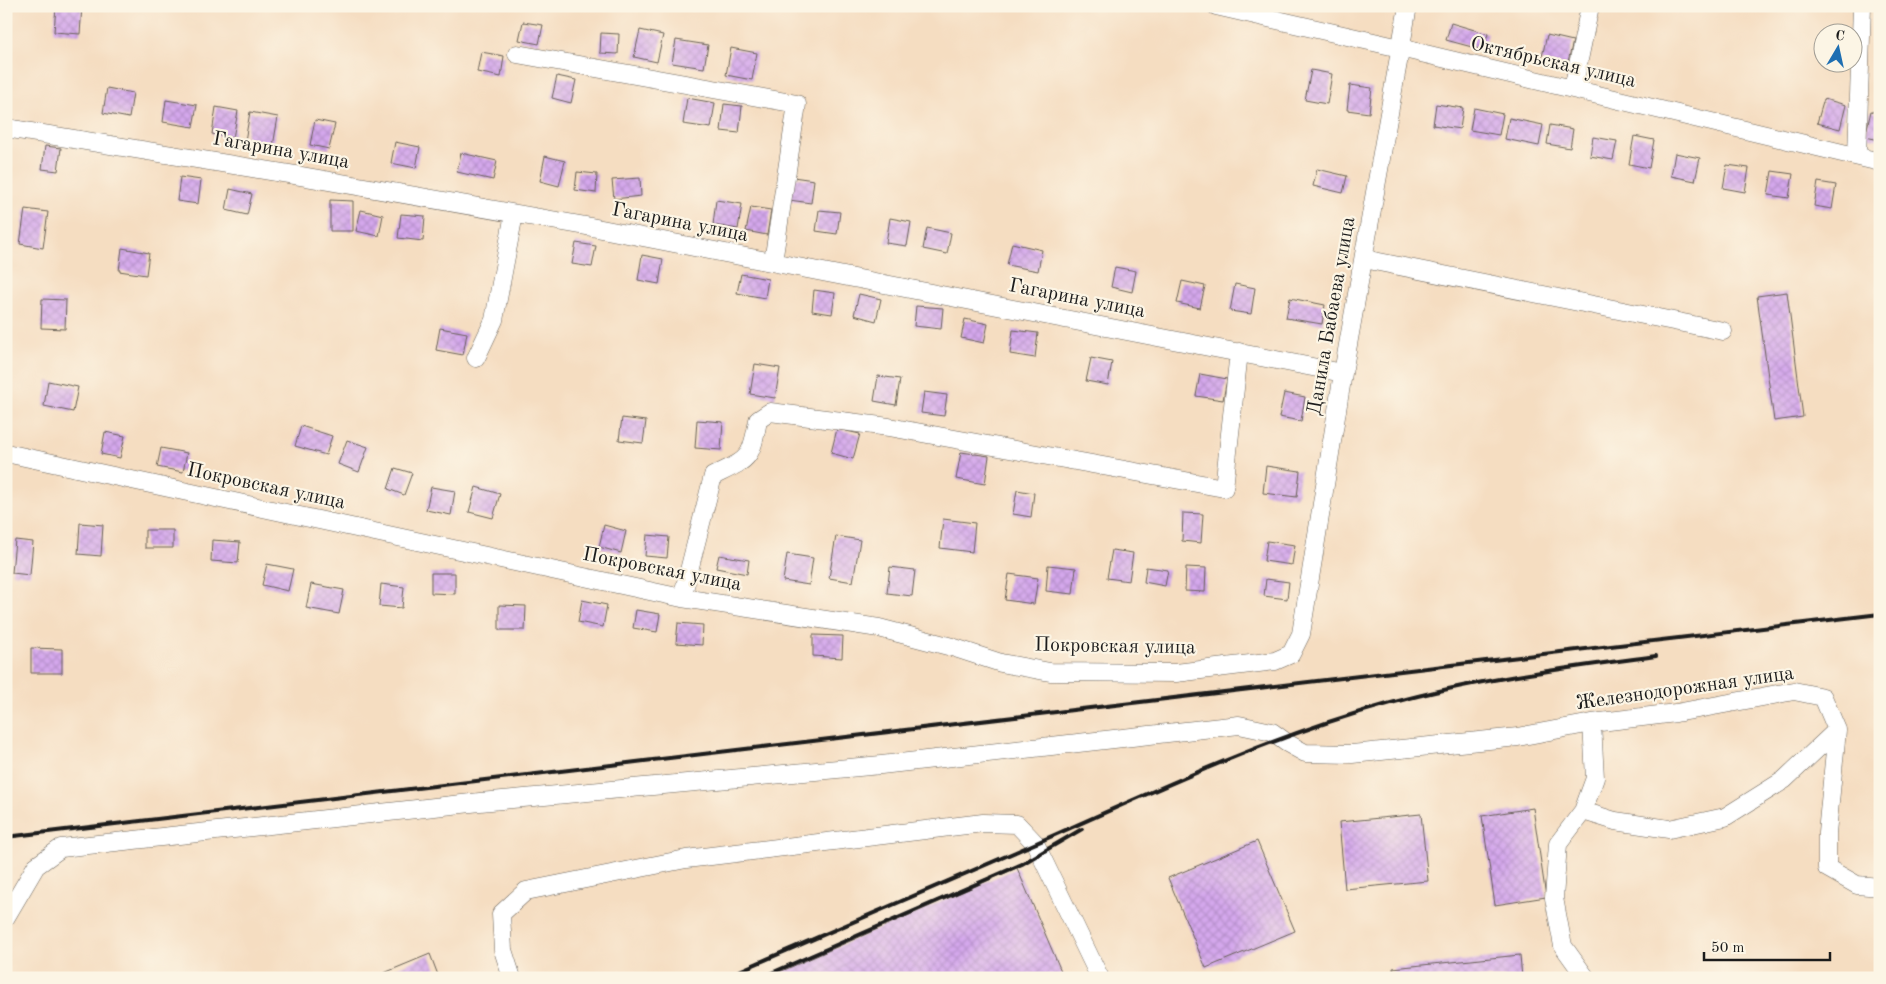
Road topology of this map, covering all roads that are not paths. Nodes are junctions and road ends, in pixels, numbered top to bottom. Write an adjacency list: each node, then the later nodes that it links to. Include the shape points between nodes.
1 (1216, 6): 5 (street, Октябрьская улица)
2 (1408, 6): 5 (street, Данила Бабаева улица)
3 (1590, 6): 7 (street)
4 (1862, 6): 9 (street)
5 (1400, 48): 7 (street, Октябрьская улица); 12 (street, Данила Бабаева улица)
6 (516, 54): 13 (street, via 797,104)
7 (1573, 90): 9 (street, Октябрьская улица)
8 (6, 128): 11 (street, Гагарина улица)
9 (1857, 156): 10 (street, Октябрьская улица)
10 (1880, 162)
11 (514, 214): 13 (street, Гагарина улица); 16 (street, via 494,320)
12 (1364, 259): 14 (street); 17 (street, Данила Бабаева улица)
13 (773, 262): 15 (street, Гагарина улица)
14 (1723, 331)
15 (1239, 352): 17 (street, Гагарина улица); 19 (street, via 1224,488 889,427 770,412 758,420 754,444 745,460 713,476)
16 (476, 358)
17 (1343, 373): 20 (street, Данила Бабаева улица)
18 (6, 453): 19 (street, Покровская улица)
19 (682, 598): 20 (street, Покровская улица, via 880,628 1000,663 1050,672 1176,673 1274,661 1291,654)
20 (1301, 634)
21 (1592, 723): 22 (street, Железнодорожная улица, via 1676,713 1794,691 1823,697); 23 (street, via 1595,778); 25 (street, Железнодорожная улица, via 1518,737 1352,754 1305,753 1272,732 1239,725 881,765 490,801 61,848 36,866)
22 (1837, 730): 23 (street, via 1784,780 1726,817 1669,829 1615,821); 24 (street, Железнодорожная улица, via 1827,833 1827,868 1857,885)
23 (1583, 811): 28 (street, via 1558,844 1554,898 1563,946)
24 (1880, 887)
25 (6, 917)
26 (512, 978): 27 (street, via 503,950 501,914 526,891 686,859 984,823 1017,824 1035,844)
27 (1100, 978)
28 (1586, 978)

